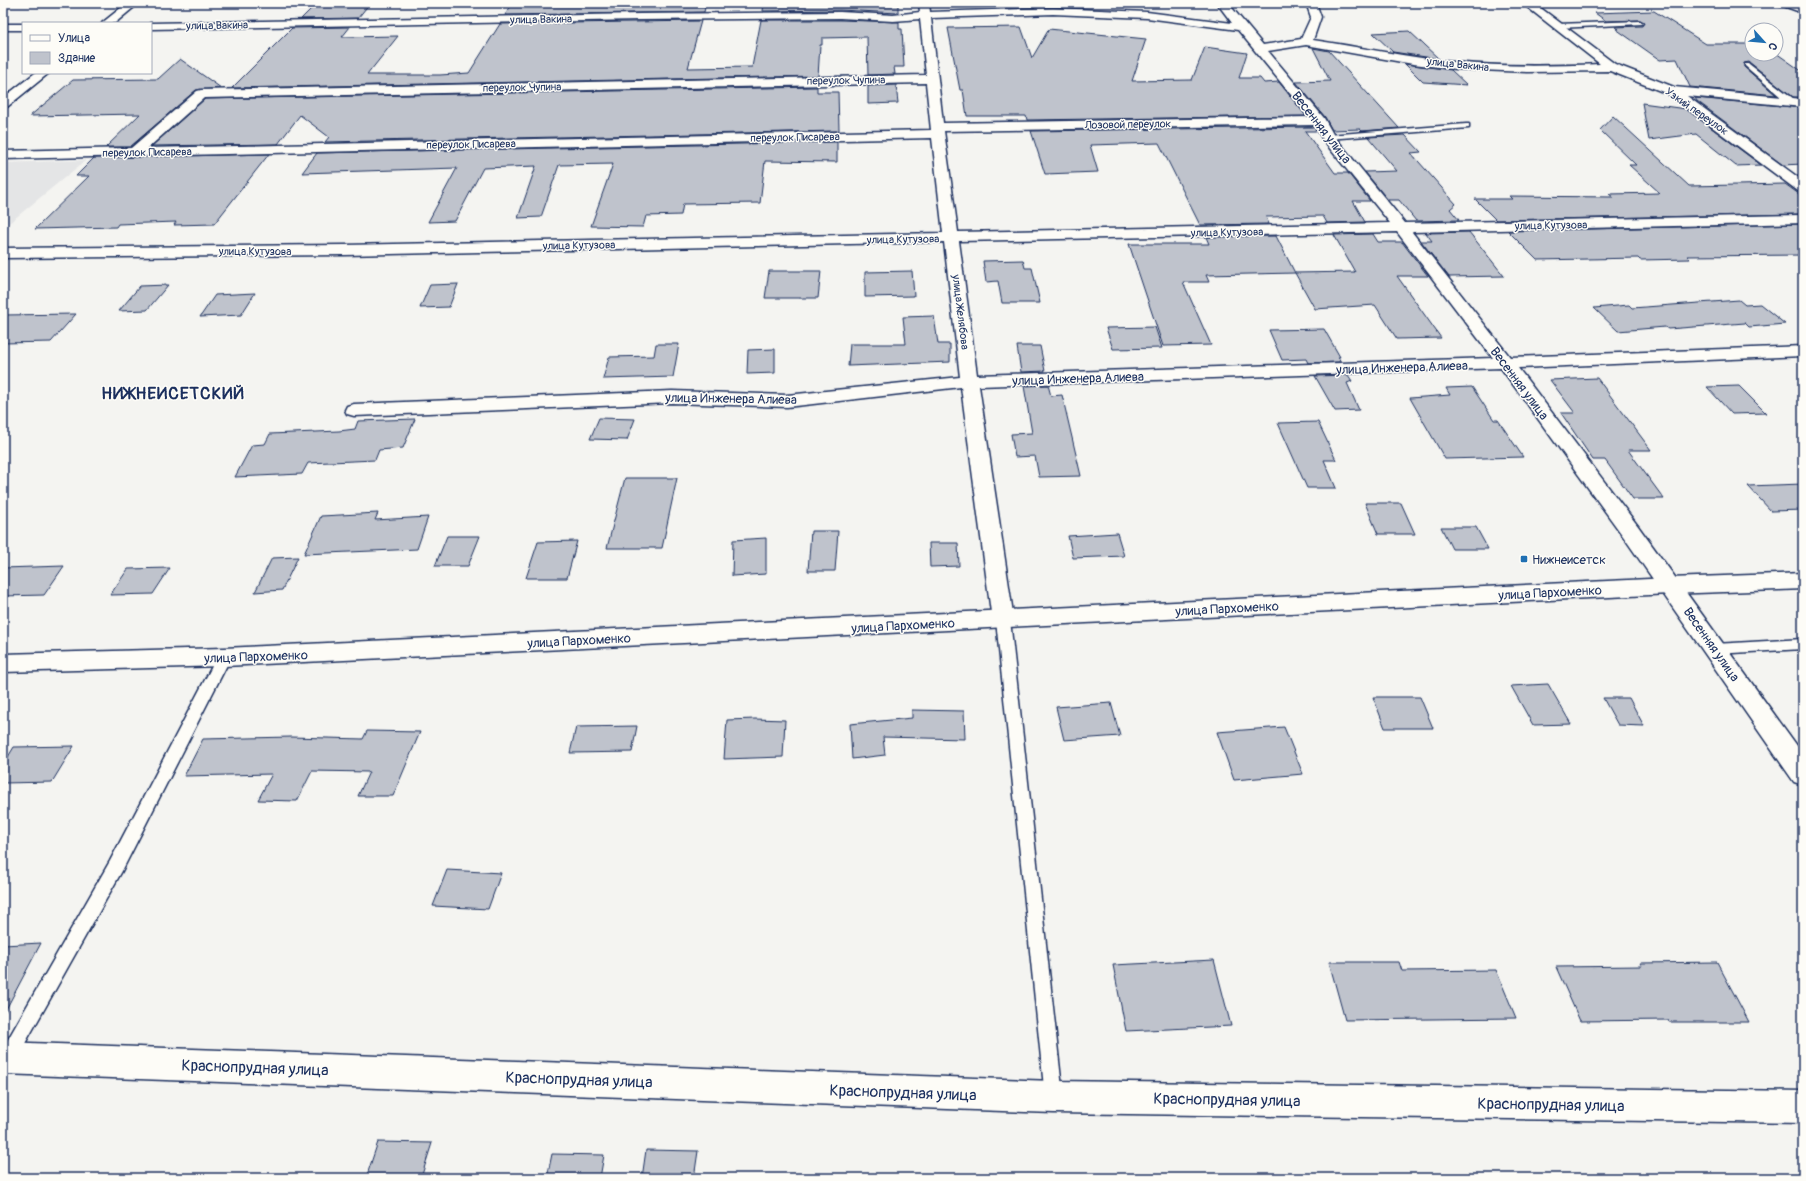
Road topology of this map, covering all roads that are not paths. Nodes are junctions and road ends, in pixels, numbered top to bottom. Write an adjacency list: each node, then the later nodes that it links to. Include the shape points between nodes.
1 (134, 3): 9 (street)
2 (1222, 3): 15 (street, Весенняя улица)
3 (1311, 3): 16 (street, via 1316,17)
4 (1527, 3): 12 (street, Узкий переулок)
5 (1778, 3): 8 (lane)
6 (1052, 7): 7 (street, улица Вакина); 15 (street, улица Вакина, via 1147,15)
7 (924, 9): 11 (street, улица Вакина, via 894,18 840,15 640,17); 21 (street, улица Желябова)
8 (1803, 11)
9 (109, 22)
10 (1640, 23): 12 (lane)
11 (152, 26)
12 (1558, 26): 19 (street, Узкий переулок)
13 (3, 27): 14 (street)
14 (22, 27)
15 (1241, 27): 17 (street, Весенняя улица)
16 (1306, 42): 17 (street, улица Вакина); 19 (street, улица Вакина, via 1476,67 1539,70)
17 (1259, 49): 25 (street, Весенняя улица)
18 (1747, 65): 23 (lane)
19 (1611, 67): 22 (street, Узкий переулок)
20 (42, 74): 24 (street)
21 (932, 79): 27 (street, улица Желябова); 29 (street, переулок Чупина, via 201,94)
22 (1672, 91): 23 (street); 31 (street, Узкий переулок)
23 (1797, 102)
24 (3, 104)
25 (1319, 121): 27 (street, Лозовой переулок); 28 (street, Весенняя улица)
26 (1466, 126): 28 (lane)
27 (938, 130): 29 (street, переулок Писарева); 34 (street, улица Желябова)
28 (1328, 137): 33 (street, Весенняя улица)
29 (135, 152): 30 (street, переулок Писарева)
30 (3, 155)
31 (1803, 188)
32 (1803, 219): 33 (street, улица Кутузова)
33 (1403, 228): 34 (street, улица Кутузова); 37 (street, Весенняя улица)
34 (951, 238): 35 (street, улица Кутузова, via 345,250); 38 (street, улица Желябова)
35 (3, 253)
36 (1803, 351): 37 (street, улица Инженера Алиева)
37 (1505, 363): 38 (street, улица Инженера Алиева); 41 (street, Весенняя улица)
38 (969, 381): 39 (street, улица Инженера Алиева, via 787,401 672,397); 42 (street, улица Желябова)
39 (354, 410)
40 (1803, 581): 41 (street, улица Пархоменко)
41 (1670, 586): 42 (street, улица Пархоменко); 44 (street, Весенняя улица)
42 (1003, 620): 45 (street, улица Пархоменко); 49 (lane)
43 (1803, 644): 44 (lane)
44 (1715, 649): 47 (street, Весенняя улица)
45 (224, 657): 46 (street, улица Пархоменко); 48 (lane, via 116,866)
46 (3, 663)
47 (1803, 774)
48 (5, 1058): 49 (street, Краснопрудная улица)
49 (1054, 1097): 50 (street, Краснопрудная улица)
50 (1803, 1107)

